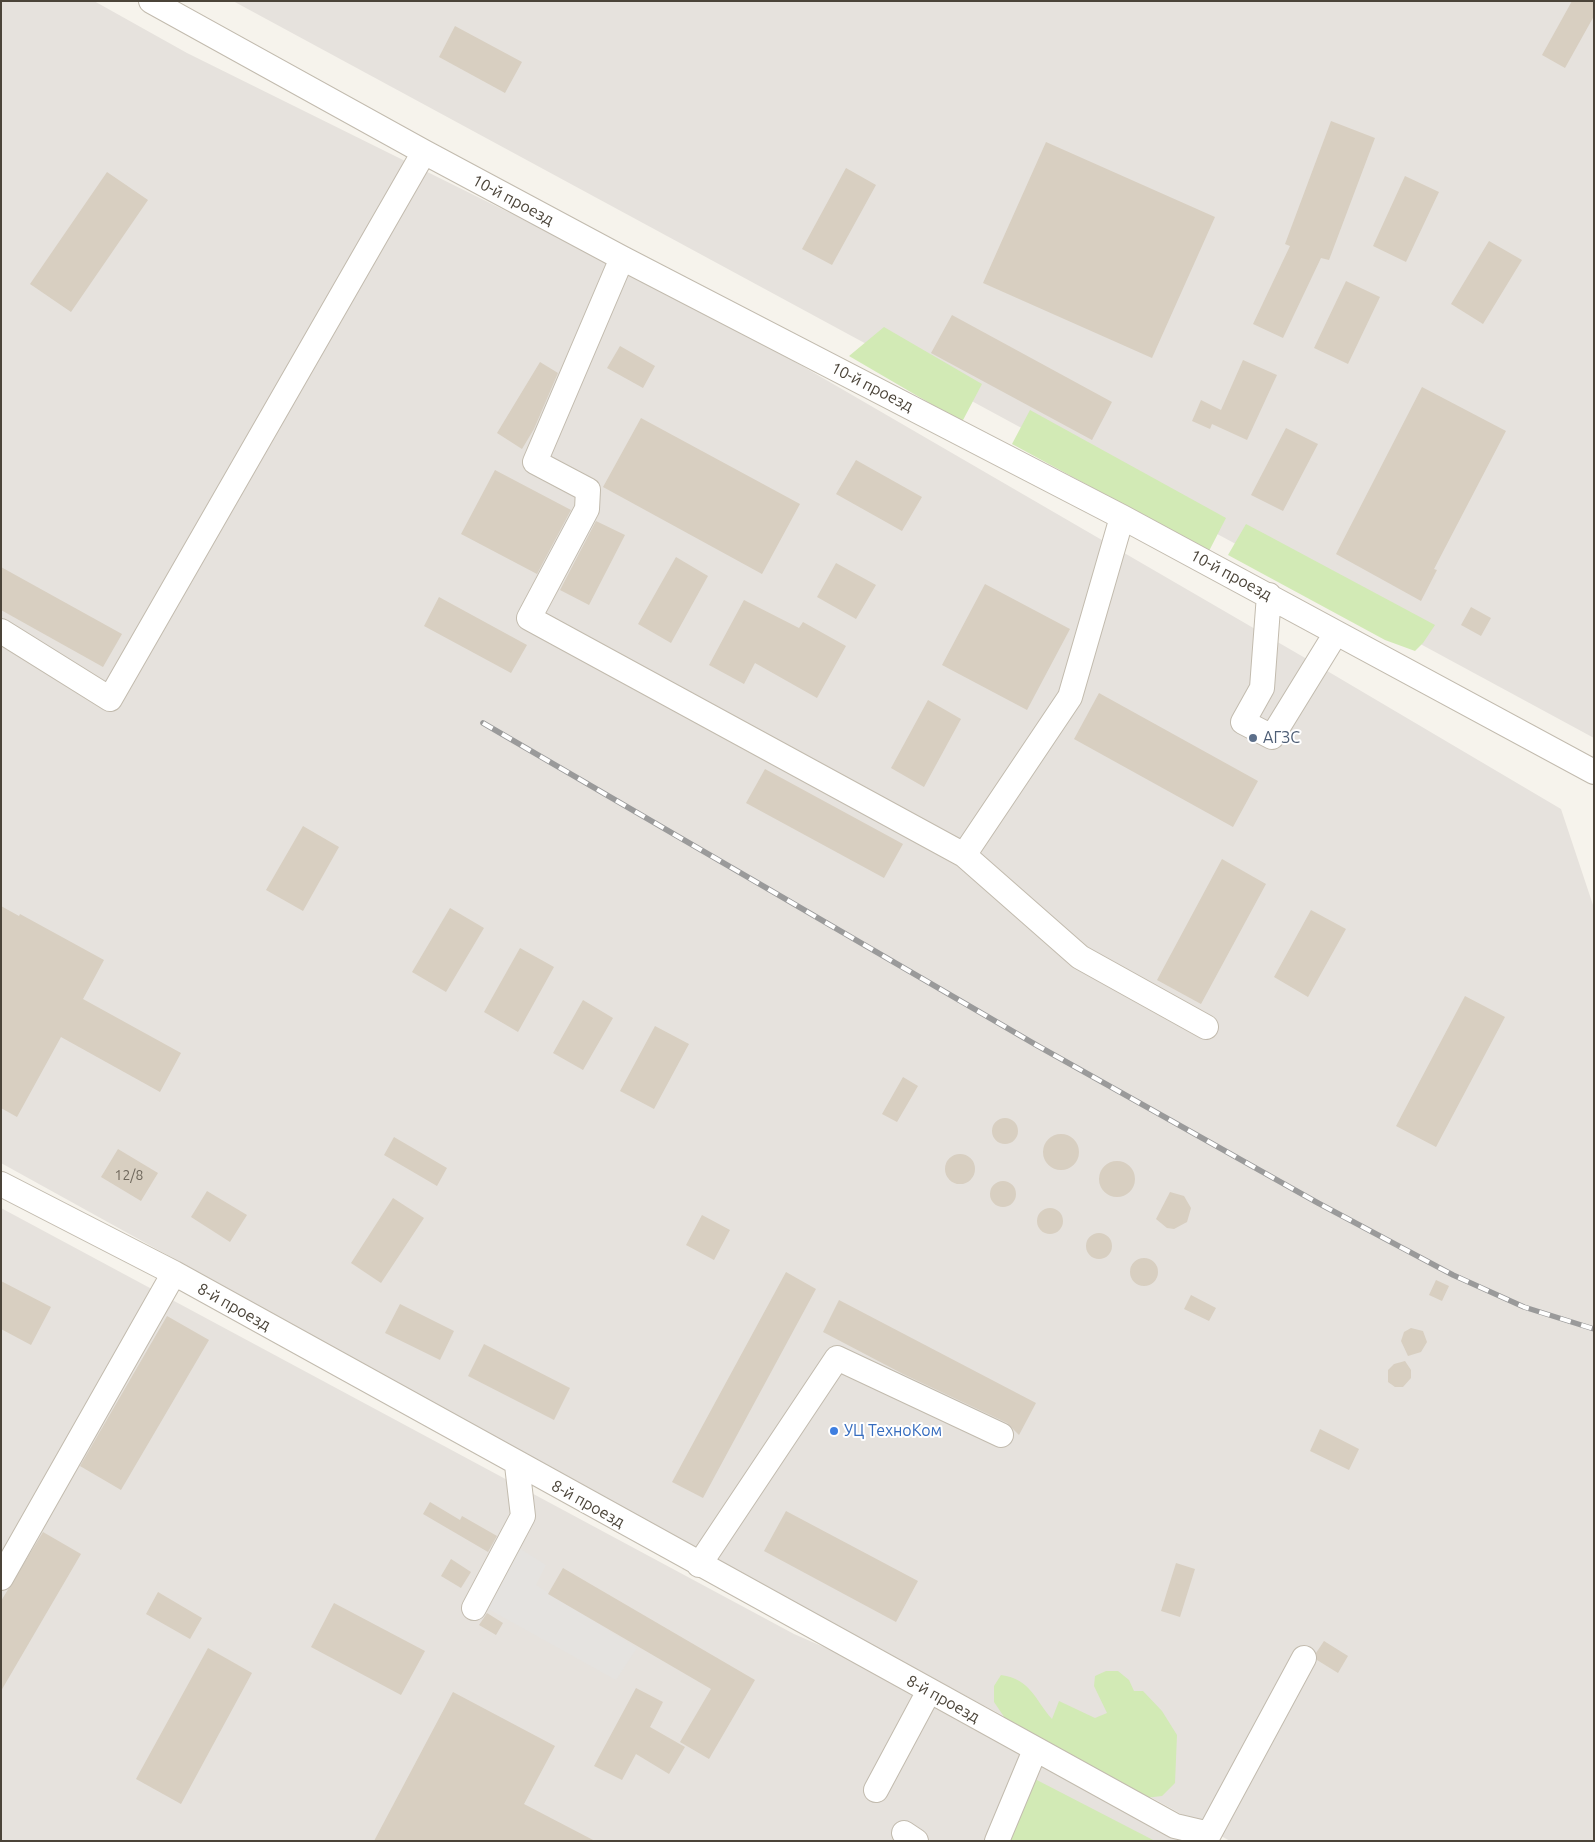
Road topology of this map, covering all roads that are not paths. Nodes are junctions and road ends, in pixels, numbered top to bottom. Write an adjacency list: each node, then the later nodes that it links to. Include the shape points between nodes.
1 (151, 1): 2 (street, 10-й проезд)
2 (424, 152): 3 (street, 10-й проезд); 6 (street, via 110,699)
3 (622, 258): 4 (street, 10-й проезд); 9 (street, via 535,462 588,490 588,499 587,508 530,618)
4 (1122, 517): 5 (street, 10-й проезд); 9 (street, via 1070,697)
5 (1269, 595): 7 (street, 10-й проезд); 7 (street, via 1262,688 1243,722 1272,737)
6 (1, 631)
7 (1336, 633): 8 (street, 10-й проезд)
8 (1594, 772)
9 (964, 855): 10 (street, via 1080,957)
10 (1206, 1026)
11 (1, 1184): 12 (street, 8-й проезд)
12 (174, 1274): 14 (street, 8-й проезд); 16 (street)
13 (1002, 1435): 15 (street, via 837,1358)
14 (518, 1465): 15 (street, 8-й проезд); 17 (street, via 523,1516)
15 (698, 1565): 19 (street, 8-й проезд)
16 (1, 1578)
17 (474, 1608)
18 (1304, 1658): 20 (street, 8-й проезд, via 1209,1834 1174,1826)
19 (928, 1691): 20 (street, 8-й проезд); 21 (street)
20 (1036, 1750): 22 (street)
21 (876, 1790)
22 (997, 1841)

